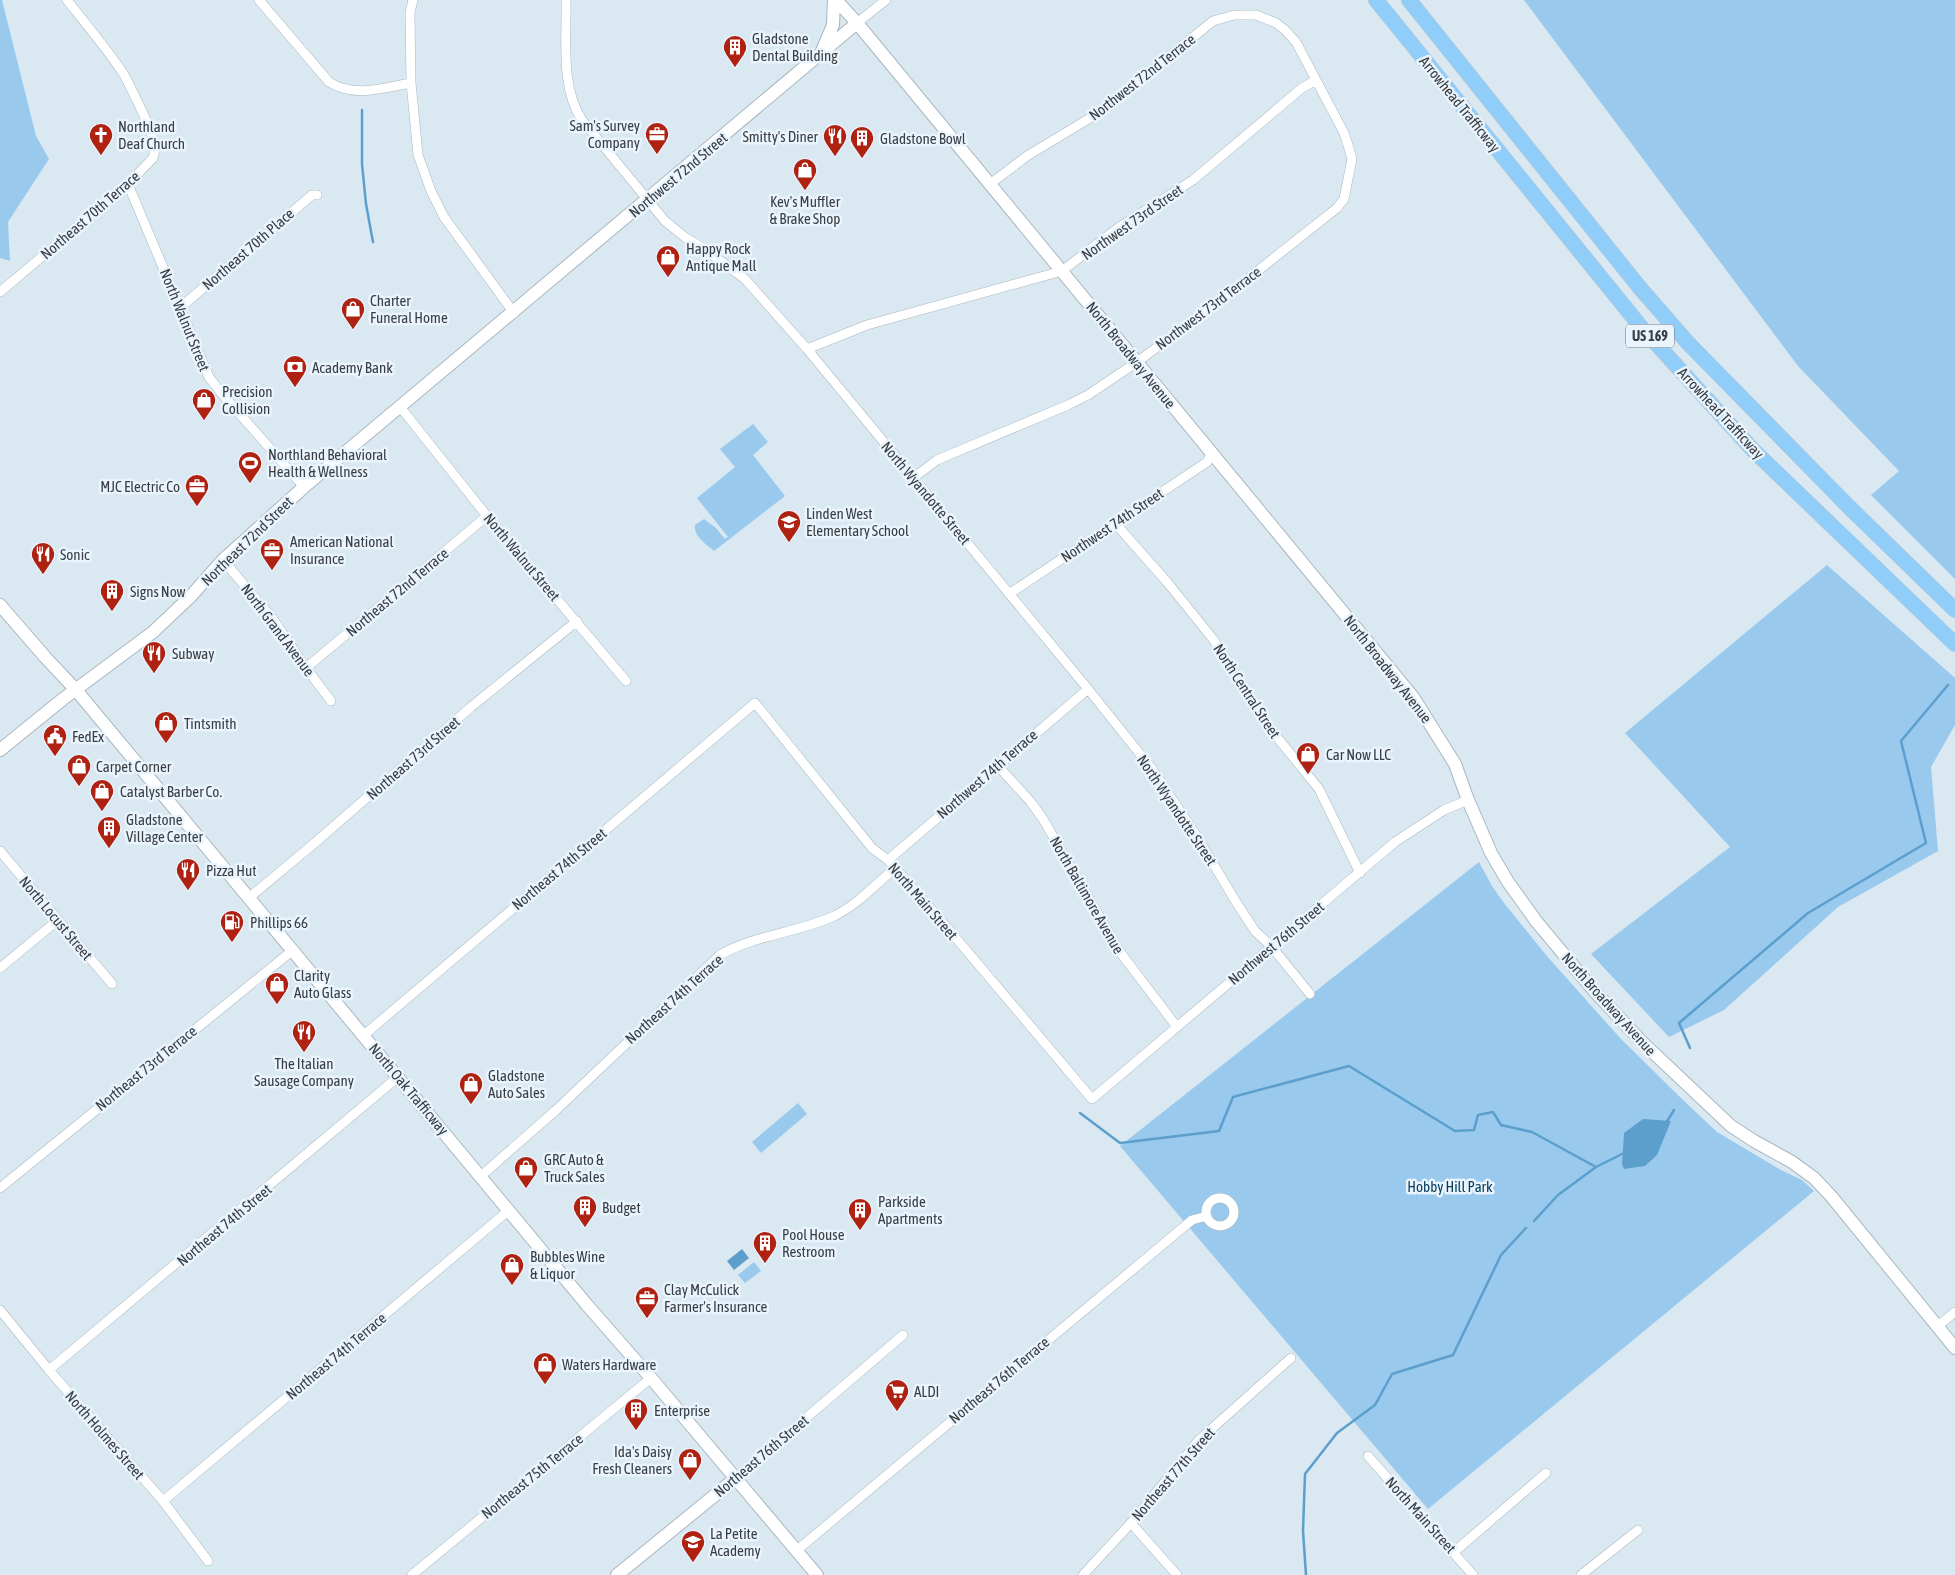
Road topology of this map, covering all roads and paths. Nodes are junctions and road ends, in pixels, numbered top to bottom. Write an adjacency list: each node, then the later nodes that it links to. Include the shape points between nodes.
1 (67, 0): 14 (street, Northeast 70th Terrace, via 122,73 154,142 153,158)
2 (259, 0): 13 (street, via 329,82 338,88 359,92)
3 (413, 0): 13 (street, via 410,13)
4 (566, 0): 17 (street, North Wyandotte Street, via 568,82 574,105 582,120)
5 (835, 0): 10 (main road, North Broadway Avenue); 11 (main road, via 833,25)
6 (886, 0): 10 (street, Northwest 72nd Street)
7 (1376, 0): 36 (highway, Arrowhead Trafficway / US 169, via 1686,377 1753,450)
8 (1409, 0): 34 (highway, Arrowhead Trafficway / US 169, via 1640,288 1688,343)
9 (1247, 14): 12 (street, Northwest 73rd Terrace, via 1267,18 1285,30 1296,42); 15 (street, Northwest 72nd Terrace, via 1213,21 1100,112 1027,156)
10 (858, 23): 11 (main road, Northwest 72nd Street); 15 (main road, North Broadway Avenue)
11 (821, 54): 17 (main road, Northwest 72nd Street)
12 (1316, 80): 18 (street, Northwest 73rd Street, via 1302,88 1193,180 1118,228); 24 (street, Northwest 73rd Terrace, via 1352,159 1344,199 1333,212)
13 (411, 83): 21 (street, via 418,155 431,191 444,217)
14 (128, 184): 19 (street, Northeast 70th Terrace); 20 (street, North Walnut Street)
15 (990, 184): 18 (main road, North Broadway Avenue)
16 (316, 195): 20 (street, Northeast 70th Place, via 312,195)
17 (648, 201): 21 (main road, Northwest 72nd Street); 22 (street, North Wyandotte Street, via 675,230 745,279)
18 (1062, 271): 22 (street, Northwest 73rd Street, via 868,325); 24 (main road, North Broadway Avenue)
19 (0, 292)
20 (181, 307): 28 (street, North Walnut Street, via 204,367 215,386)
21 (514, 313): 23 (main road, Northwest 72nd Street)
22 (807, 349): 27 (street, North Wyandotte Street)
23 (470, 350): 25 (main road, Northeast 72nd Street)
24 (1137, 362): 26 (main road, North Broadway Avenue); 27 (street, Northwest 73rd Terrace, via 1068,405 936,460)
25 (401, 408): 28 (main road, Northeast 72nd Street); 29 (street, North Walnut Street)
26 (1212, 453): 30 (street, Northwest 74th Street, via 1207,462); 45 (main road, North Broadway Avenue, via 1413,697 1455,764)
27 (913, 478): 32 (street, North Wyandotte Street)
28 (304, 487): 31 (main road, Northeast 72nd Street)
29 (487, 516): 35 (street, North Walnut Street); 37 (street, Northeast 72nd Terrace)
30 (1114, 522): 32 (street, Northwest 74th Street); 49 (street, North Central Street, via 1213,639 1272,731 1319,789)
31 (224, 560): 37 (street, North Grand Avenue, via 273,619); 40 (main road, Northeast 72nd Street, via 153,632)
32 (1009, 594): 39 (street, North Wyandotte Street)
33 (0, 604): 40 (main road, North Oak Trafficway)
34 (1955, 610)
35 (576, 621): 38 (street, North Walnut Street); 50 (street, Northeast 73rd Street)
36 (1955, 644)
37 (306, 668): 41 (street, North Grand Avenue)
38 (626, 681)
39 (1088, 689): 44 (street, Northwest 74th Terrace); 52 (street, North Wyandotte Street, via 1152,769 1255,931)
40 (76, 690): 43 (main road, Northeast 72nd Street); 50 (main road, North Oak Trafficway)
41 (331, 701)
42 (755, 703): 47 (street, North Main Street, via 872,848); 58 (street, Northeast 74th Street)
43 (0, 750)
44 (997, 765): 47 (street, Northwest 74th Terrace); 57 (street, North Baltimore Avenue, via 1043,819 1120,952)
45 (1468, 800): 49 (street, Northwest 76th Street, via 1413,829); 67 (main road, North Broadway Avenue, via 1491,853 1508,882 1596,993 1643,1043 1731,1126 1814,1178)
46 (0, 851): 51 (street, North Locust Street)
47 (888, 860): 48 (street, North Main Street)
48 (895, 868): 60 (street, North Main Street); 61 (street, Northeast 74th Terrace, via 854,903 833,916 753,940 720,955 555,1111)
49 (1360, 872): 52 (street, Northwest 76th Street)
50 (250, 897): 53 (main road, North Oak Trafficway)
51 (58, 920): 54 (street); 55 (street, North Locust Street)
52 (1272, 947): 56 (street, North Wyandotte Street); 57 (street, Northwest 76th Street)
53 (294, 950): 58 (main road, North Oak Trafficway); 62 (street, Northeast 73rd Terrace)
54 (0, 968)
55 (112, 984)
56 (1310, 994)
57 (1177, 1026): 60 (street, Northwest 76th Street)
58 (364, 1035): 59 (main road, North Oak Trafficway)
59 (398, 1077): 61 (main road, North Oak Trafficway); 71 (street, Northeast 74th Street)
60 (1092, 1099)
61 (481, 1176): 63 (main road, North Oak Trafficway)
62 (0, 1188)
63 (508, 1211): 72 (main road, North Oak Trafficway); 76 (street, Northeast 74th Terrace)
64 (1207, 1216): 79 (street, Northeast 76th Terrace, via 1192,1220)
65 (0, 1310): 71 (street, North Holmes Street)
66 (1955, 1312): 67 (street)
67 (1938, 1326): 69 (main road, North Broadway Avenue)
68 (902, 1336): 75 (street, Northeast 76th Street)
69 (1955, 1348)
70 (1291, 1358): 77 (street, Northeast 77th Street, via 1206,1434)
71 (49, 1370): 76 (street, North Holmes Street)
72 (651, 1378): 75 (main road, North Oak Trafficway); 82 (street, Northeast 75th Terrace)
73 (1368, 1456): 80 (street, North Main Street)
74 (1546, 1473): 80 (street)
75 (736, 1478): 79 (main road, North Oak Trafficway); 83 (main road, Northeast 76th Street)
76 (163, 1501): 81 (street, North Holmes Street)
77 (1131, 1523): 85 (street, Northeast 77th Street); 86 (street)
78 (1638, 1530): 88 (street)
79 (796, 1551): 84 (main road, North Oak Trafficway)
80 (1454, 1552): 87 (street, North Main Street)
81 (208, 1561)
82 (412, 1575)
83 (617, 1575)
84 (817, 1575)
85 (1083, 1575)
86 (1177, 1575)
87 (1473, 1575)
88 (1582, 1575)

